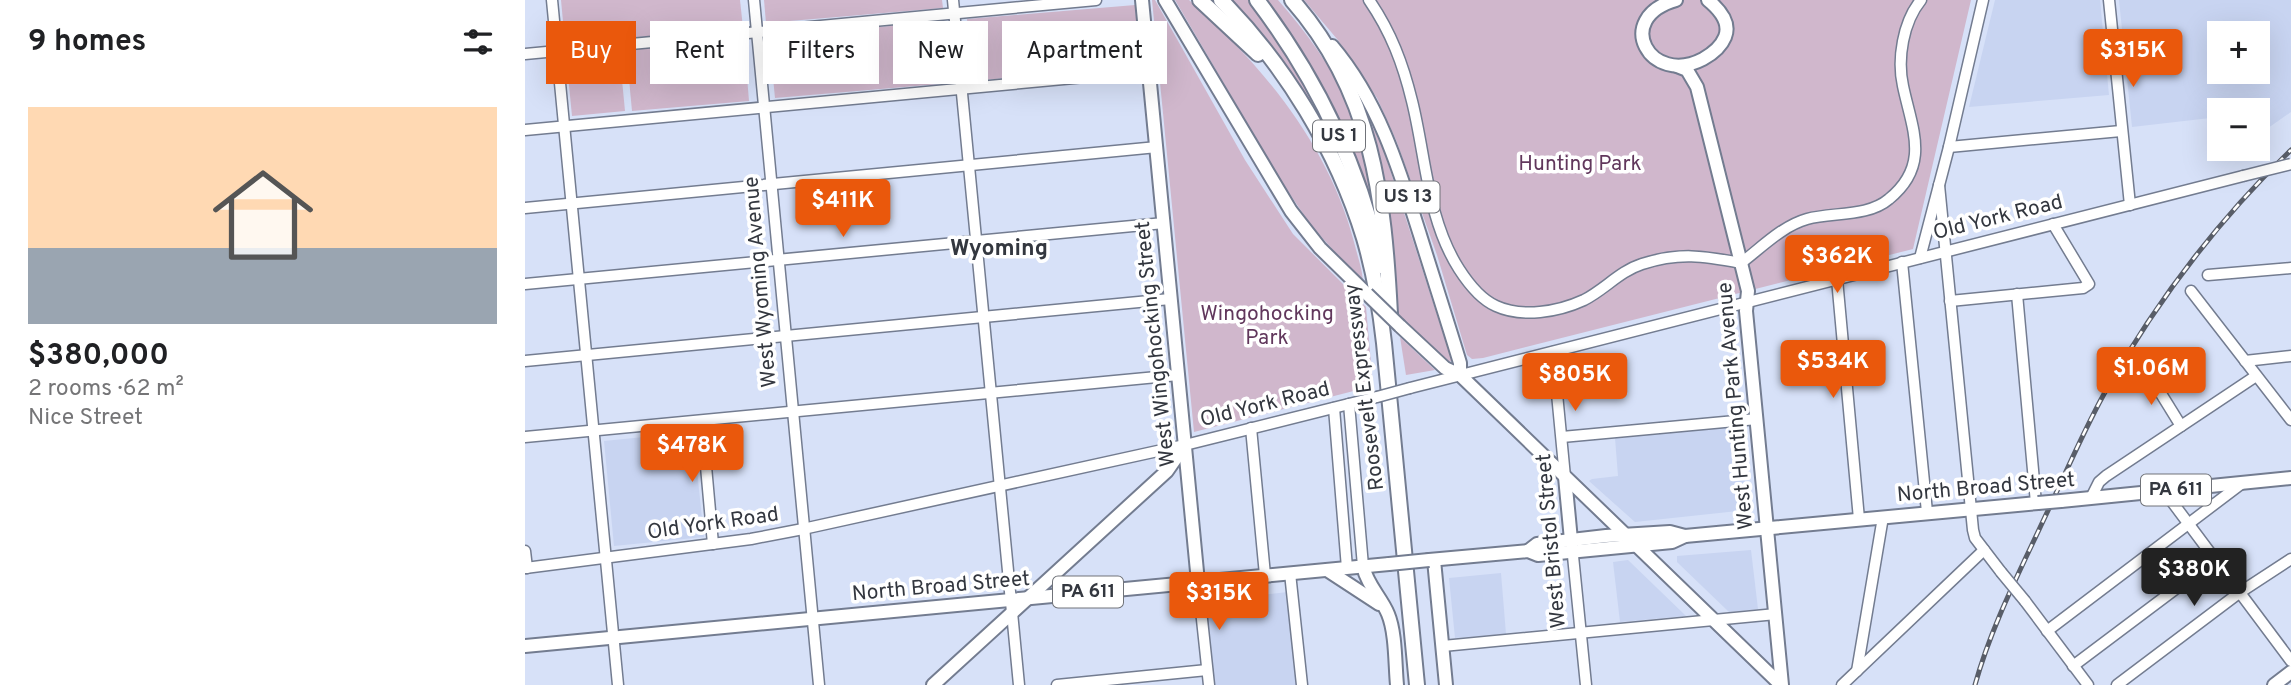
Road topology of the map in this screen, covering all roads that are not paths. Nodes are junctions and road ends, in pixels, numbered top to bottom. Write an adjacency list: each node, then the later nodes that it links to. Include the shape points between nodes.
1 (552, 0): 19 (street)
2 (754, 0): 21 (street, West Wyoming Avenue)
3 (953, 0): 18 (street)
4 (1096, 0): 18 (street)
5 (1142, 0): 20 (main road, West Wingohocking Street)
6 (1165, 0): 75 (main road, bridge, via 1291,211 1320,248 1445,368)
7 (1200, 0): 31 (highway, US 1)
8 (1221, 0): 31 (highway, Roosevelt Expressway / US 1)
9 (1257, 0): 65 (highway, Roosevelt Expressway / US 1, via 1299,61 1343,145 1373,234)
10 (1293, 0): 22 (highway, US 1)
11 (1369, 0): 54 (street, via 1399,55 1437,219 1459,268 1480,296 1497,307 1553,310 1584,300 1638,265 1671,256)
12 (1675, 0): 17 (main road, West Hunting Park Avenue)
13 (1708, 0): 26 (main road, West Hunting Park Avenue, via 1727,26 1723,41)
14 (1921, 0): 54 (street, via 1906,29 1901,60 1917,145 1907,178 1878,206 1794,224)
15 (1983, 0): 39 (street)
16 (2109, 0): 37 (street)
17 (1662, 3): 27 (main road, West Hunting Park Avenue, via 1646,18 1642,41 1658,61)
18 (955, 13): 21 (street); 33 (street)
19 (554, 21)
20 (1144, 21)
21 (757, 32): 23 (street); 34 (street, West Wyoming Avenue)
22 (1321, 34): 65 (highway, US 1, via 1356,107 1374,163 1384,224); 75 (main road, US 13, via 1354,77 1387,140 1460,363)
23 (636, 44)
24 (546, 52): 25 (street)
25 (525, 54)
26 (1705, 58): 27 (main road); 32 (main road, West Hunting Park Avenue, via 1697,68)
27 (1677, 66): 32 (main road, West Hunting Park Avenue, via 1687,71)
28 (561, 84): 35 (street)
29 (1014, 84): 33 (street)
30 (1150, 84): 38 (main road, West Wingohocking Street)
31 (1289, 85): 149 (highway, Roosevelt Expressway / US 1, via 1348,193 1376,289)
32 (1697, 87): 54 (main road, West Hunting Park Avenue)
33 (962, 89): 34 (street); 41 (street)
34 (764, 108): 35 (street); 42 (street, West Wyoming Avenue)
35 (565, 127): 36 (street); 44 (street)
36 (525, 131)
37 (2121, 131): 39 (street); 45 (street)
38 (1157, 147): 41 (street); 47 (main road, West Wingohocking Street)
39 (1949, 147): 43 (street)
40 (2291, 164): 45 (street, Old York Road, bridge)
41 (969, 166): 42 (street); 49 (street)
42 (771, 184): 44 (street); 52 (street, West Wyoming Avenue)
43 (1939, 185): 50 (street); 51 (street)
44 (572, 203): 46 (street); 57 (street)
45 (2130, 205): 48 (street, Old York Road)
46 (525, 208)
47 (1164, 223): 49 (street); 62 (main road, West Wingohocking Street)
48 (2053, 224): 50 (street, Old York Road); 61 (street, via 2089,284)
49 (977, 242): 52 (street); 66 (street)
50 (1945, 251): 51 (street, Old York Road); 63 (street)
51 (1920, 258): 53 (street, Old York Road)
52 (778, 260): 57 (street); 67 (street, West Wyoming Avenue)
53 (1902, 262): 58 (street, Old York Road); 98 (street)
54 (1741, 263): 64 (main road, West Hunting Park Avenue)
55 (2291, 268): 56 (street)
56 (2207, 275)
57 (579, 279): 59 (street); 69 (street)
58 (1837, 279): 64 (street, Old York Road); 100 (street)
59 (525, 284)
60 (2191, 291): 72 (street)
61 (2017, 294): 63 (street); 96 (street)
62 (1170, 299): 66 (street); 74 (main road, West Wingohocking Street)
63 (1950, 301): 97 (street)
64 (1747, 302): 68 (street, Old York Road); 81 (main road, West Hunting Park Avenue)
65 (1390, 314): 150 (highway, Roosevelt Expressway / US 1)
66 (984, 317): 67 (street); 77 (street)
67 (785, 335): 69 (street); 80 (street, West Wyoming Avenue)
68 (1553, 352): 75 (street, Old York Road); 88 (street, West Bristol Street)
69 (586, 356): 71 (street); 86 (street)
70 (2291, 356): 72 (street)
71 (525, 361)
72 (2245, 361): 76 (street)
73 (2147, 371): 84 (street)
74 (1178, 375): 77 (street); 89 (main road, West Wingohocking Street)
75 (1460, 375): 78 (street, Old York Road, bridge); 90 (main road)
76 (2256, 376): 82 (street); 84 (street)
77 (991, 392): 80 (street); 93 (street)
78 (1349, 404): 79 (street, Old York Road); 112 (street)
79 (1334, 408): 85 (street, Old York Road); 102 (street)
80 (792, 411): 83 (street); 104 (street, West Wyoming Avenue)
81 (1757, 419): 88 (street); 103 (main road, West Hunting Park Avenue)
82 (2291, 420)
83 (702, 422): 86 (street); 107 (street)
84 (2181, 426): 95 (street, via 2106,475)
85 (1251, 428): 89 (street, Old York Road); 122 (street)
86 (593, 431): 87 (street); 113 (street)
87 (525, 437)
88 (1562, 437): 90 (street, West Bristol Street)
89 (1185, 445): 93 (street, Old York Road); 123 (main road, West Wingohocking Street); 125 (main road, via 1167,471)
90 (1565, 477): 105 (main road); 108 (main road, West Bristol Street)
91 (2291, 478): 92 (main road, North Broad Street / PA 611)
92 (2241, 484): 94 (main road, North Broad Street / PA 611); 101 (street)
93 (1000, 486): 104 (street, Old York Road); 126 (street)
94 (2164, 491): 95 (main road, North Broad Street / PA 611); 101 (street)
95 (2091, 498): 96 (main road, North Broad Street / PA 611, bridge)
96 (2037, 503): 97 (main road, North Broad Street / PA 611)
97 (1970, 508): 98 (main road, North Broad Street / PA 611); 110 (street, via 1975,538)
98 (1927, 512): 99 (main road, North Broad Street / PA 611)
99 (1883, 517): 100 (main road, North Broad Street / PA 611); 139 (street)
100 (1860, 519): 103 (main road, North Broad Street / PA 611)
101 (2187, 525): 116 (street); 131 (street)
102 (1344, 528): 112 (street); 119 (street)
103 (1767, 528): 106 (main road, North Broad Street / PA 611); 128 (main road, West Hunting Park Avenue)
104 (803, 529): 107 (street, Old York Road); 129 (street, West Wyoming Avenue)
105 (1625, 534): 106 (main road, North Broad Street / PA 611); 108 (main road, North Broad Street / PA 611); 109 (main road)
106 (1685, 536): 109 (main road, North Broad Street / PA 611)
107 (713, 544): 113 (street, Old York Road)
108 (1572, 546): 109 (main road, North Broad Street / PA 611); 115 (main road, North Broad Street / PA 611, via 1537,544 1528,551); 132 (street, West Bristol Street)
109 (1637, 546): 130 (main road)
110 (1983, 550): 131 (street, bridge); 139 (street)
111 (525, 551): 118 (street)
112 (1361, 551): 117 (street)
113 (605, 559): 118 (street, Old York Road); 133 (street)
114 (2291, 559): 124 (street)
115 (1432, 560): 117 (main road, North Broad Street / PA 611, bridge); 135 (main road)
116 (2214, 560): 124 (street); 137 (street)
117 (1363, 566): 119 (main road, North Broad Street / PA 611); 127 (main road)
118 (526, 568)
119 (1347, 568): 120 (main road, North Broad Street / PA 611)
120 (1327, 570): 121 (main road, North Broad Street / PA 611); 127 (main road)
121 (1290, 573): 122 (main road, North Broad Street / PA 611); 147 (street)
122 (1265, 575): 123 (main road, North Broad Street / PA 611)
123 (1198, 582): 125 (main road, North Broad Street / PA 611); 138 (street, West Wingohocking Street)
124 (2239, 593): 136 (street); 156 (street)
125 (1028, 598): 126 (main road)
126 (1011, 606): 129 (main road, North Broad Street); 143 (main road); 144 (street)
127 (1388, 614): 148 (main road)
128 (1776, 614): 130 (street); 153 (main road, West Hunting Park Avenue)
129 (812, 619): 133 (main road, North Broad Street); 142 (street, West Wyoming Avenue)
130 (1713, 620): 132 (street); 153 (main road)
131 (2047, 631): 137 (street)
132 (1581, 633): 135 (street); 152 (street, West Bristol Street)
133 (613, 638): 134 (main road, North Broad Street); 141 (street)
134 (525, 646)
135 (1443, 646): 151 (main road)
136 (2291, 662)
137 (2073, 666): 155 (street)
138 (1207, 670): 145 (street); 146 (street, West Wingohocking Street)
139 (1857, 671): 154 (street)
140 (2288, 678): 157 (main road)
141 (618, 685)
142 (819, 685)
143 (933, 685)
144 (1019, 685)
145 (1057, 685)
146 (1209, 685)
147 (1302, 685)
148 (1397, 685)
149 (1417, 685)
150 (1427, 685)
151 (1447, 685)
152 (1586, 685)
153 (1781, 685)
154 (1842, 685)
155 (2088, 685)
156 (2117, 685)
157 (2274, 685)

